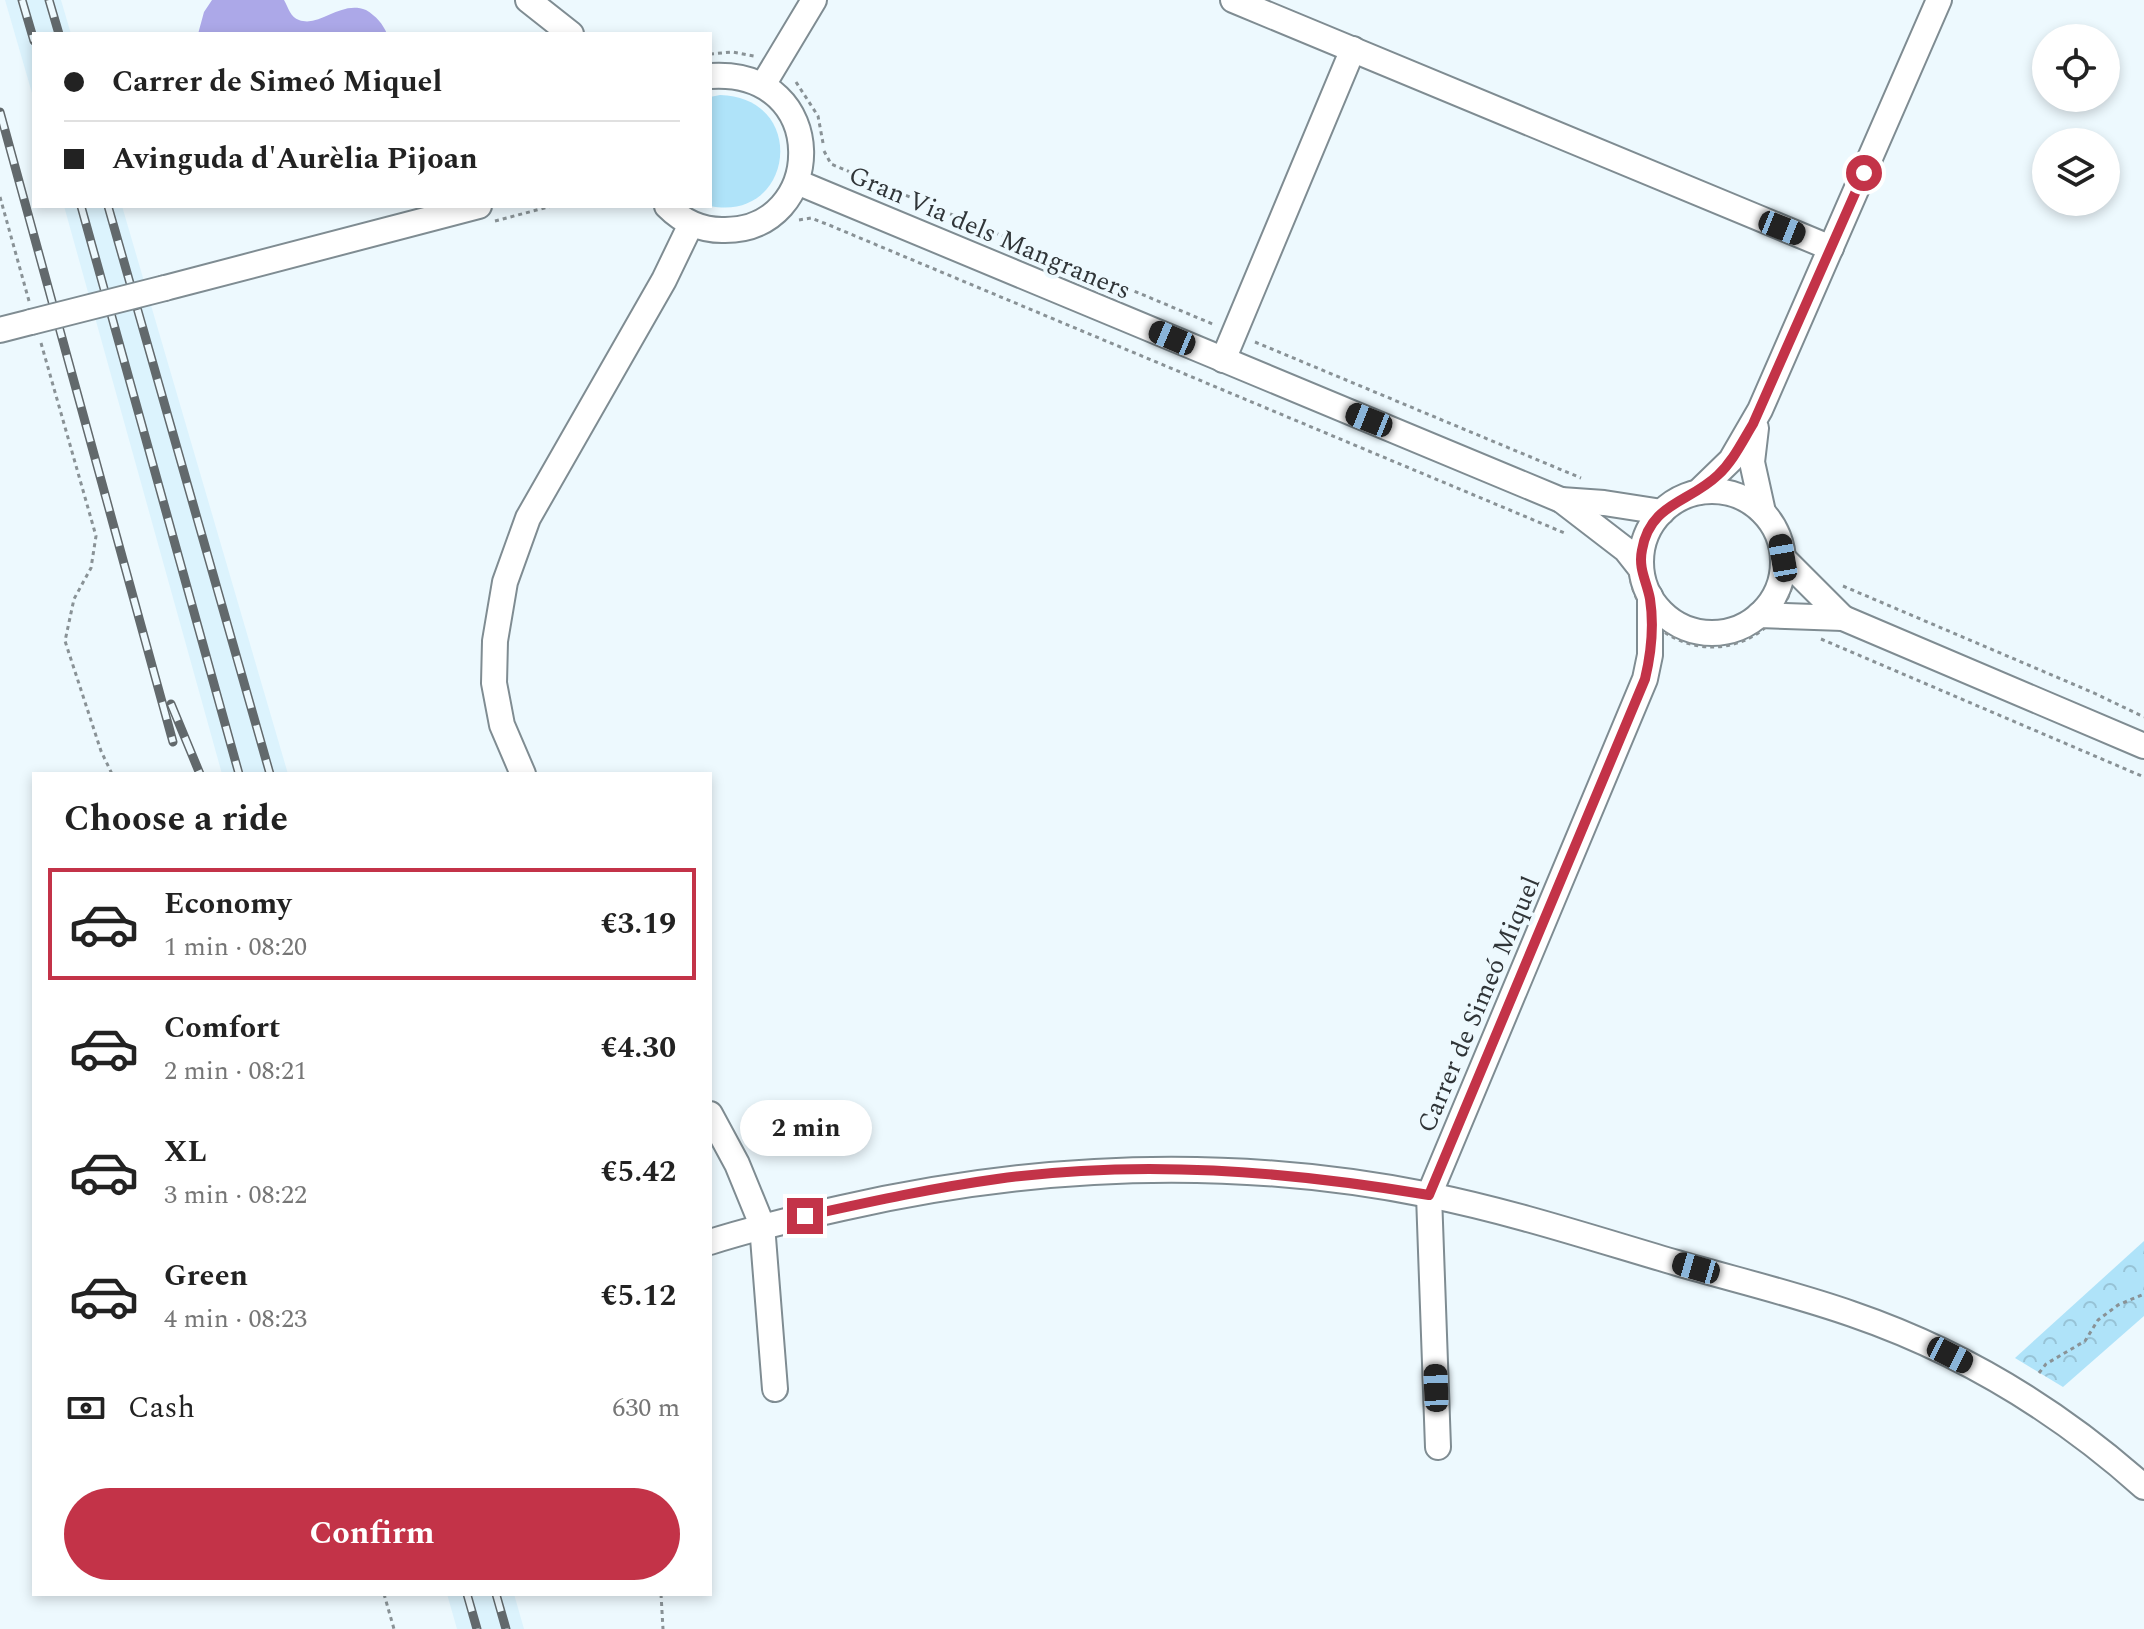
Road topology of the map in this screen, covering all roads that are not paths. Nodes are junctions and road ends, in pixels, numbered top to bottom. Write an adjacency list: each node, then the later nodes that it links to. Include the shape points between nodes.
1 (528, 0): 5 (street)
2 (814, 0): 8 (street)
3 (1233, 0): 6 (street)
4 (1939, 0): 13 (street)
5 (568, 32)
6 (1353, 49): 13 (street); 15 (street)
7 (712, 76): 8 (street)
8 (763, 85): 9 (street, via 790,111 798,128 802,155)
9 (797, 182): 12 (street, via 771,215 753,226 722,230); 15 (street, Gran Via dels Mangraners)
10 (471, 208): 14 (street, bridge, via 33,317)
11 (670, 208): 12 (street)
12 (691, 224): 27 (street, via 528,518 505,582 494,683 502,725)
13 (1831, 248): 16 (street)
14 (0, 330)
15 (1223, 360): 18 (street, Gran Via dels Mangraners)
16 (1760, 410): 17 (street, via 1731,460); 20 (street, via 1752,462)
17 (1705, 486): 19 (street); 20 (street)
18 (1561, 500): 19 (street, Gran Via dels Mangraners); 22 (street, Gran Via dels Mangraners)
19 (1657, 503): 22 (street)
20 (1761, 503): 21 (street)
21 (1793, 558): 24 (street); 25 (street)
22 (1631, 568): 23 (street)
23 (1650, 608): 25 (street, via 1693,631 1726,632); 29 (street, Carrer de Simeó Miquel, via 1645,679)
24 (1843, 618): 25 (street); 26 (street)
25 (1767, 624)
26 (2144, 746)
27 (522, 772)
28 (712, 1118): 30 (street)
29 (1429, 1195): 30 (street, via 1257,1172 1089,1170 957,1185); 33 (street, Carrer de Simeó Miquel); 34 (street, via 1811,1301 1895,1330 2007,1386)
30 (762, 1225): 31 (street); 32 (street)
31 (712, 1241)
32 (775, 1389)
33 (1438, 1447)
34 (2141, 1479)

